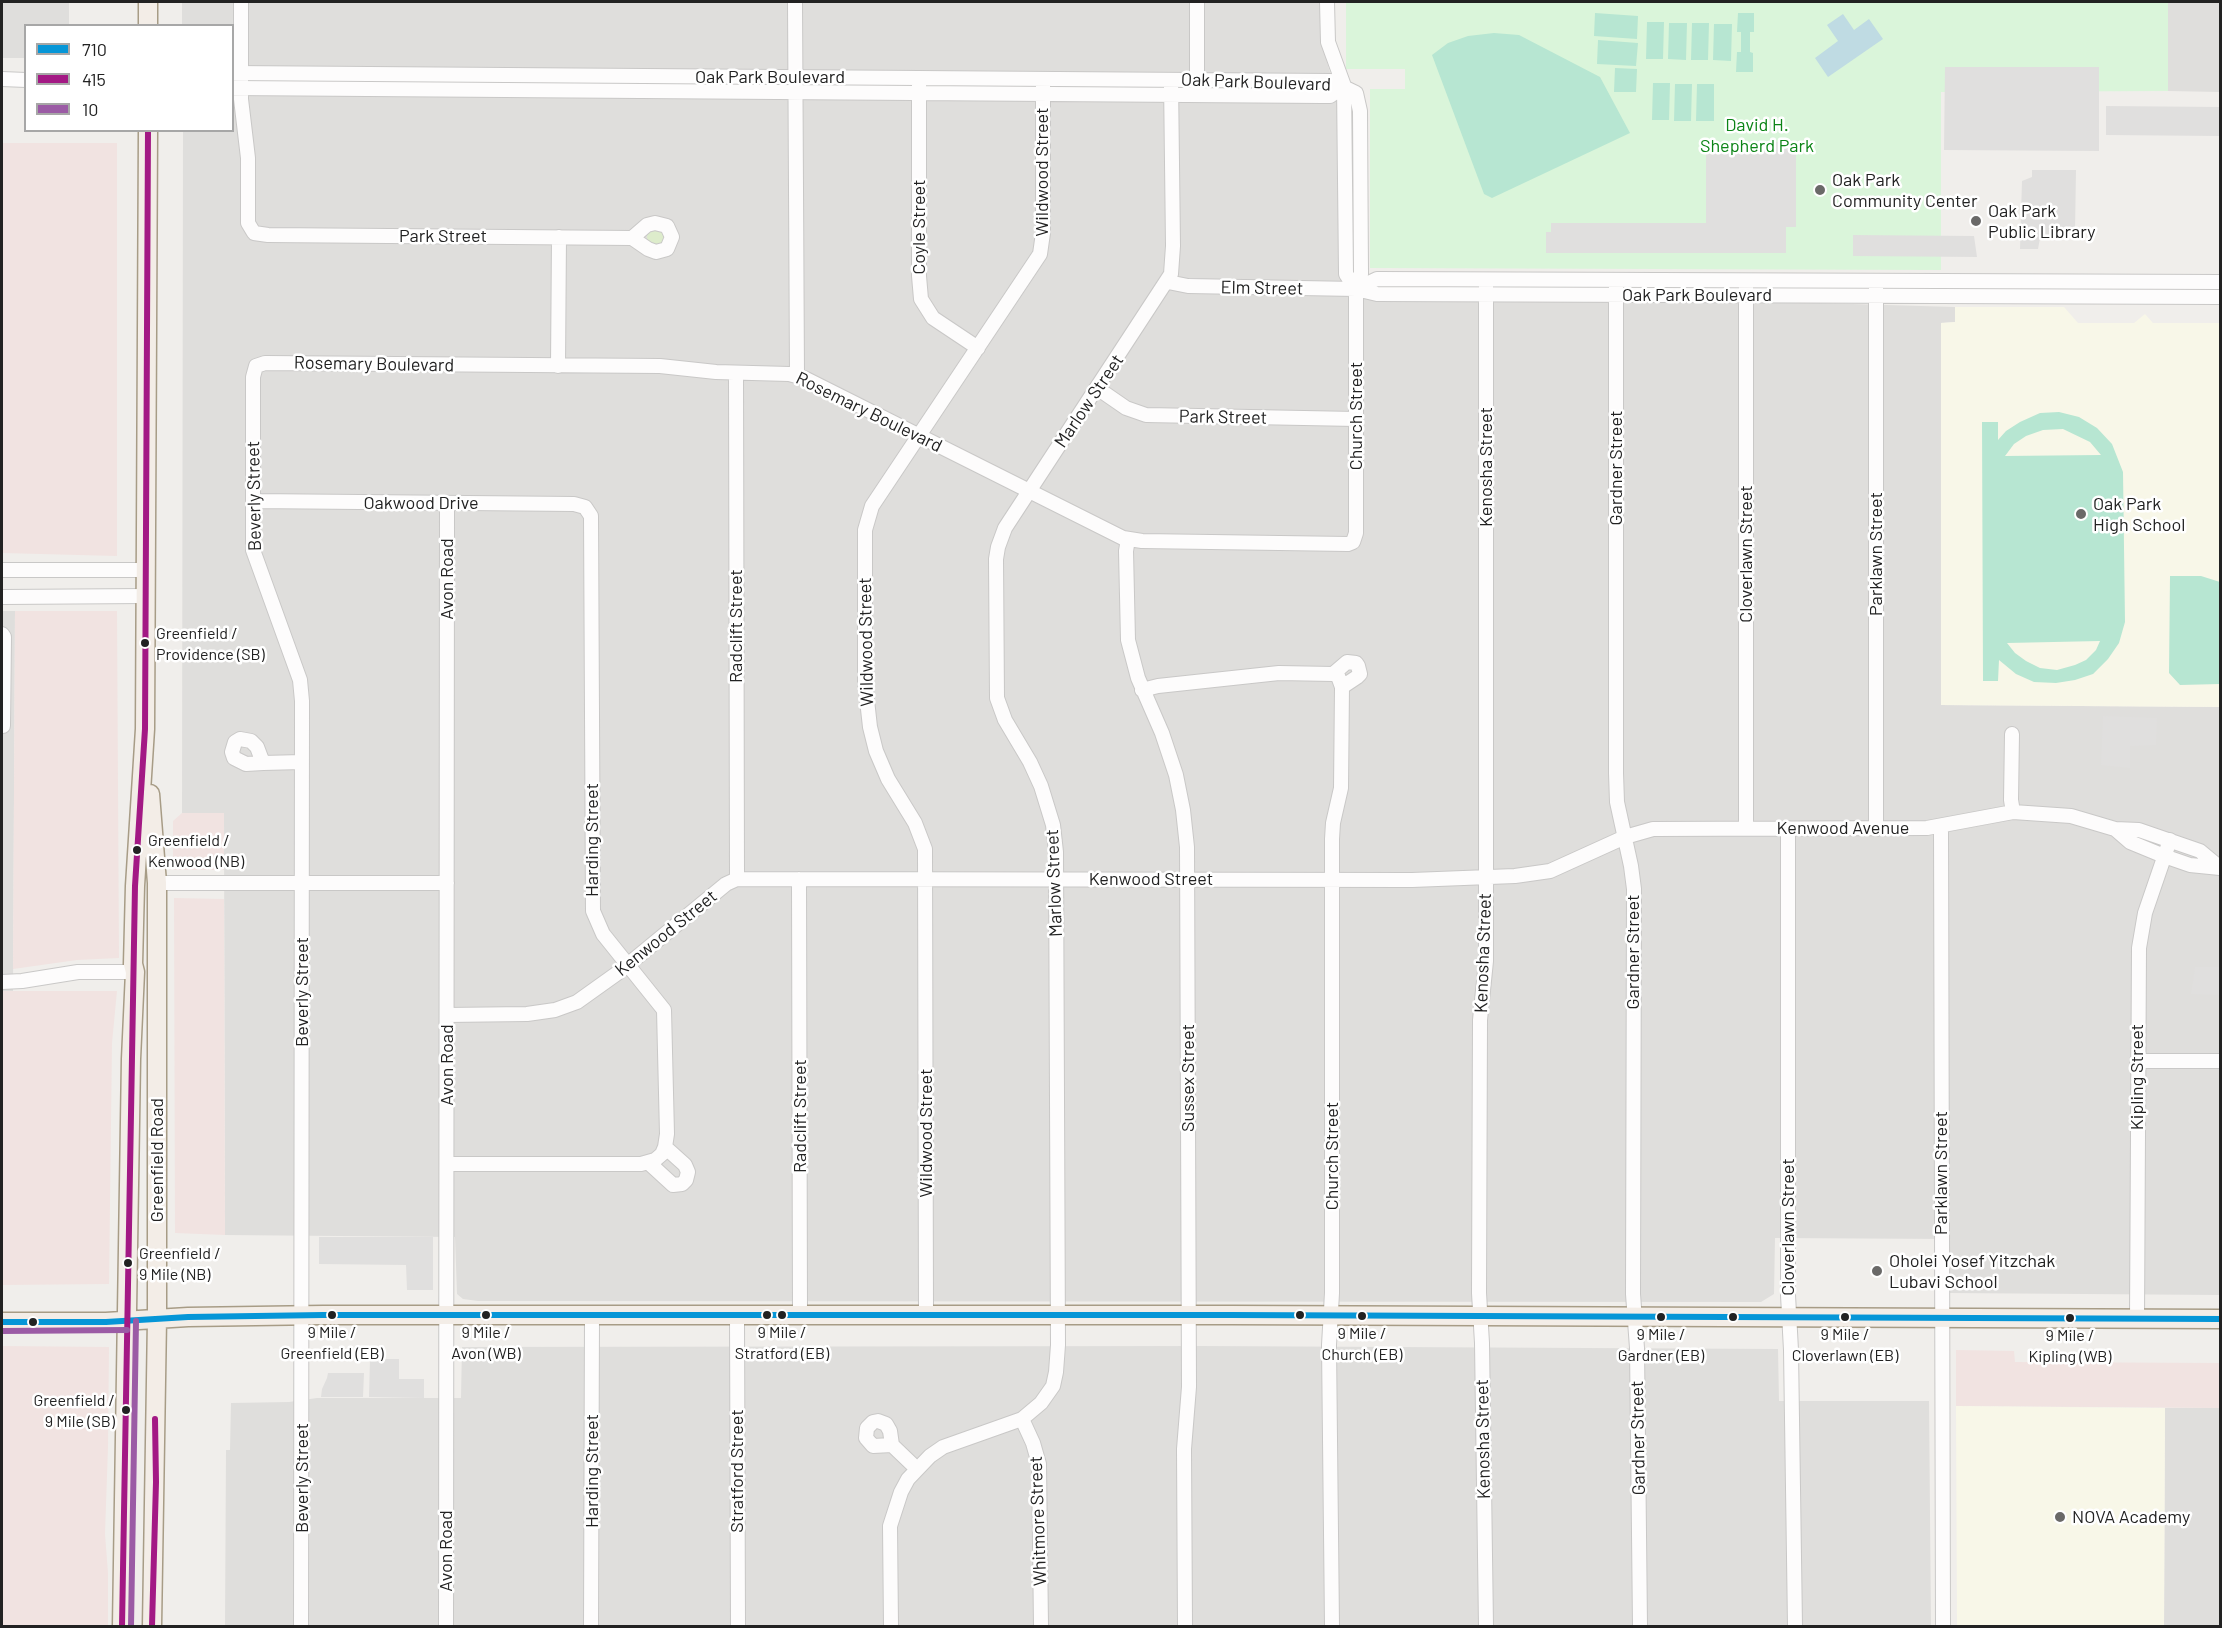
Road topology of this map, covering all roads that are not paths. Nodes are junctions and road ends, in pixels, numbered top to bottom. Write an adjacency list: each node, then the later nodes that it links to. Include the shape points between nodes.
1 (148, 2): 6 (main road)
2 (241, 2): 7 (street)
3 (795, 2): 15 (street)
4 (1197, 2): 13 (street)
5 (1328, 2): 16 (street, Church Street, via 1328,42)
6 (148, 24)
7 (237, 73): 14 (street, Oak Park Boulevard); 17 (street)
8 (919, 78): 9 (street, Oak Park Boulevard); 15 (street, Oak Park Boulevard); 18 (street, Coyle Street)
9 (1043, 79): 12 (street, Oak Park Boulevard); 19 (street, Wildwood Street)
10 (2, 80): 11 (street)
11 (24, 80)
12 (1171, 80): 13 (street, Oak Park Boulevard); 20 (street, Marlow Street)
13 (1197, 80): 16 (street, Oak Park Boulevard, via 1331,81); 21 (street)
14 (448, 82): 15 (street, Oak Park Boulevard); 17 (street, Oak Park Boulevard)
15 (796, 85): 18 (street, Oak Park Boulevard); 47 (street)
16 (1344, 86): 21 (street, Oak Park Boulevard, via 1330,96); 23 (street, Church Street); 24 (street, Church Street, via 1356,93 1359,103)
17 (237, 88): 27 (street, Park Street, via 248,158 248,223 254,233)
18 (919, 93): 19 (street, Oak Park Boulevard); 43 (street, Coyle Street, via 921,299 933,318)
19 (1043, 94): 20 (street, Oak Park Boulevard); 43 (street, Wildwood Street, via 1042,249)
20 (1171, 95): 21 (street, Oak Park Boulevard); 34 (street, Marlow Street, via 1173,266)
21 (1196, 95)
22 (148, 132): 58 (main road, Greenfield Road)
23 (1345, 159): 24 (street); 25 (street, Church Street)
24 (1360, 159): 26 (street, Church Street)
25 (1346, 218): 26 (street); 36 (street, Church Street, via 1346,274)
26 (1361, 218): 36 (street, Church Street, via 1361,274)
27 (559, 237): 28 (street, Park Street); 45 (street)
28 (632, 238)
29 (1824, 279): 32 (street, Oak Park Boulevard); 33 (street, Oak Park Boulevard); 40 (street)
30 (1486, 280): 31 (street, Oak Park Boulevard); 36 (street, Oak Park Boulevard, via 1377,279); 37 (street, Kenosha Street)
31 (1616, 280): 32 (street, Oak Park Boulevard); 38 (street, Gardner Street)
32 (1746, 280): 39 (street, Cloverlawn Street)
33 (1876, 280): 35 (street, Oak Park Boulevard); 41 (street, Parklawn Street)
34 (1168, 282): 36 (street, Elm Street, via 1188,286); 48 (street, Marlow Street)
35 (2220, 282)
36 (1356, 290): 37 (street, Oak Park Boulevard, via 1377,294); 49 (street, Church Street)
37 (1486, 295): 38 (street, Oak Park Boulevard); 80 (street, Kenosha Street)
38 (1616, 295): 39 (street, Oak Park Boulevard); 76 (street, Gardner Street, via 1616,773 1617,802)
39 (1746, 295): 40 (street, Oak Park Boulevard); 72 (street, Cloverlawn Street)
40 (1824, 296): 41 (street, Oak Park Boulevard)
41 (1876, 296): 42 (street, Oak Park Boulevard); 74 (street, Parklawn Street)
42 (2220, 297)
43 (978, 348): 50 (street, Wildwood Street)
44 (256, 366): 45 (street, Rosemary Boulevard); 52 (street, Beverly Street)
45 (558, 366): 46 (street, Rosemary Boulevard, via 660,366)
46 (736, 373): 47 (street, Rosemary Boulevard); 81 (street, Radclift Street)
47 (797, 375): 50 (street, Rosemary Boulevard)
48 (1097, 388): 49 (street, Park Street, via 1126,408 1146,415); 51 (street, Marlow Street)
49 (1356, 419): 56 (street, Church Street)
50 (919, 436): 51 (street, Rosemary Boulevard); 83 (street, Wildwood Street, via 866,521 865,675 867,713 876,750 920,834)
51 (1028, 491): 55 (street, Rosemary Boulevard); 84 (street, Marlow Street, via 1005,528 996,559 997,698 1049,807)
52 (253, 501): 53 (street, Oakwood Drive); 68 (street, Beverly Street, via 253,550 300,680)
53 (447, 503): 54 (street, Oakwood Drive, via 581,504); 89 (street, Avon Road)
54 (588, 509): 90 (street, Harding Street, via 592,535 592,903 598,925)
55 (1128, 539): 56 (street, Rosemary Boulevard, via 1343,545); 64 (street, Sussex Street, via 1128,640)
56 (1353, 542)
57 (2, 570): 58 (street)
58 (146, 570): 59 (main road, Greenfield Road)
59 (146, 596): 60 (street); 66 (main road, Greenfield Road)
60 (2, 597)
61 (2, 634): 65 (street)
62 (1333, 674): 63 (street); 63 (street, via 1347,662 1356,663 1360,674); 64 (street, via 1269,674)
63 (1342, 687): 86 (street, Church Street, via 1341,788 1332,834)
64 (1142, 690): 85 (street, Sussex Street, via 1176,775 1186,833)
65 (2, 726)
66 (146, 729): 87 (main road, Greenfield Road); 91 (main road, Greenfield Road, via 135,886)
67 (2012, 734): 70 (street)
68 (302, 762): 69 (street); 88 (street, Beverly Street)
69 (263, 763)
70 (2013, 812): 71 (street); 75 (street, via 2071,816)
71 (1941, 827): 74 (street, Kenwood Avenue); 115 (street, Parklawn Street)
72 (1746, 828): 73 (street, Kenwood Avenue); 76 (street, Kenwood Street, via 1662,828)
73 (1788, 828): 74 (street, Kenwood Avenue); 114 (street, Cloverlawn Street)
74 (1876, 829)
75 (2115, 829): 77 (street, via 2139,830); 78 (street, via 2130,842)
76 (1625, 837): 80 (street, Kenwood Street, via 1542,873); 113 (street, Gardner Street, via 1634,889)
77 (2170, 840): 78 (street, Kipling Street); 79 (street, via 2200,851)
78 (2164, 856): 79 (street, via 2190,866); 95 (street, Kipling Street, via 2141,930)
79 (2220, 867)
80 (1486, 877): 86 (street, Kenwood Street); 112 (street, Kenosha Street, via 1486,962 1480,1020)
81 (737, 879): 82 (street, Kenwood Street); 90 (street, Kenwood Street)
82 (800, 879): 83 (street, Kenwood Street); 108 (street, Radclift Street)
83 (926, 879): 84 (street, Kenwood Street); 109 (street, Wildwood Street)
84 (1057, 879): 85 (street, Kenwood Street); 110 (street, Marlow Street)
85 (1188, 879): 86 (street, Kenwood Street); 106 (street, Sussex Street)
86 (1332, 879): 111 (street, Church Street)
87 (157, 883): 88 (street); 97 (main road, Greenfield Road)
88 (302, 883): 89 (street); 103 (street, Beverly Street)
89 (447, 883): 93 (street, Avon Road)
90 (628, 964): 93 (street, Kenwood Street, via 590,994 555,1010 517,1015); 100 (street, Harding Street, via 666,1016)
91 (135, 972): 92 (street, via 78,972); 94 (main road, Greenfield Road)
92 (2, 982)
93 (447, 1015): 102 (street, Avon Road)
94 (131, 1059): 97 (main road, via 143,1066); 98 (main road, Greenfield Road)
95 (2137, 1061): 96 (street); 117 (street, Kipling Street)
96 (2220, 1061)
97 (157, 1065): 99 (main road, Greenfield Road)
98 (130, 1134): 99 (main road, via 138,1129); 119 (main road, Greenfield Road)
99 (157, 1138): 116 (main road, Greenfield Road)
100 (665, 1147): 101 (street); 101 (street, via 685,1165 688,1172 682,1184 673,1185)
101 (649, 1163): 102 (street)
102 (447, 1164): 104 (street, Avon Road)
103 (302, 1315): 104 (main road); 116 (main road); 130 (street, Beverly Street)
104 (448, 1315): 105 (main road); 131 (street, Avon Road)
105 (592, 1315): 107 (main road); 132 (street, Harding Street)
106 (1189, 1315): 110 (main road); 111 (main road); 136 (street, Sussex Street, via 1184,1449)
107 (737, 1316): 108 (main road); 133 (street, Stratford Street)
108 (800, 1316): 109 (main road)
109 (926, 1316): 110 (main road)
110 (1058, 1316): 121 (street, Marlow Street, via 1058,1359 1053,1386 1041,1404)
111 (1332, 1316): 112 (main road); 137 (street, Church Street)
112 (1482, 1316): 113 (main road); 138 (street, Kenosha Street)
113 (1636, 1317): 114 (main road); 139 (street, Gardner Street)
114 (1790, 1318): 115 (main road); 140 (street, Cloverlawn Street)
115 (1941, 1318): 117 (main road); 141 (street, Parklawn Street)
116 (157, 1319): 119 (main road); 125 (main road, Greenfield Road)
117 (2137, 1319): 118 (main road)
118 (2220, 1319)
119 (127, 1321): 120 (main road); 124 (main road, Greenfield Road)
120 (2, 1322)
121 (1022, 1419): 123 (street, Marlow Street, via 956,1442); 135 (street, Whitmore Street, via 1039,1464)
122 (892, 1445): 123 (street)
123 (917, 1468): 134 (street, Marlow Street, via 901,1492 890,1526)
124 (125, 1479): 125 (main road, via 142,1484); 126 (main road, Greenfield Road)
125 (156, 1482): 127 (main road, Greenfield Road)
126 (122, 1550): 127 (main road, via 143,1548); 128 (main road, Greenfield Road)
127 (153, 1556): 129 (main road, Greenfield Road)
128 (122, 1626)
129 (152, 1626)
130 (301, 1626)
131 (446, 1626)
132 (591, 1626)
133 (738, 1626)
134 (891, 1626)
135 (1041, 1626)
136 (1185, 1626)
137 (1332, 1626)
138 (1486, 1626)
139 (1640, 1626)
140 (1795, 1626)
141 (1943, 1626)

